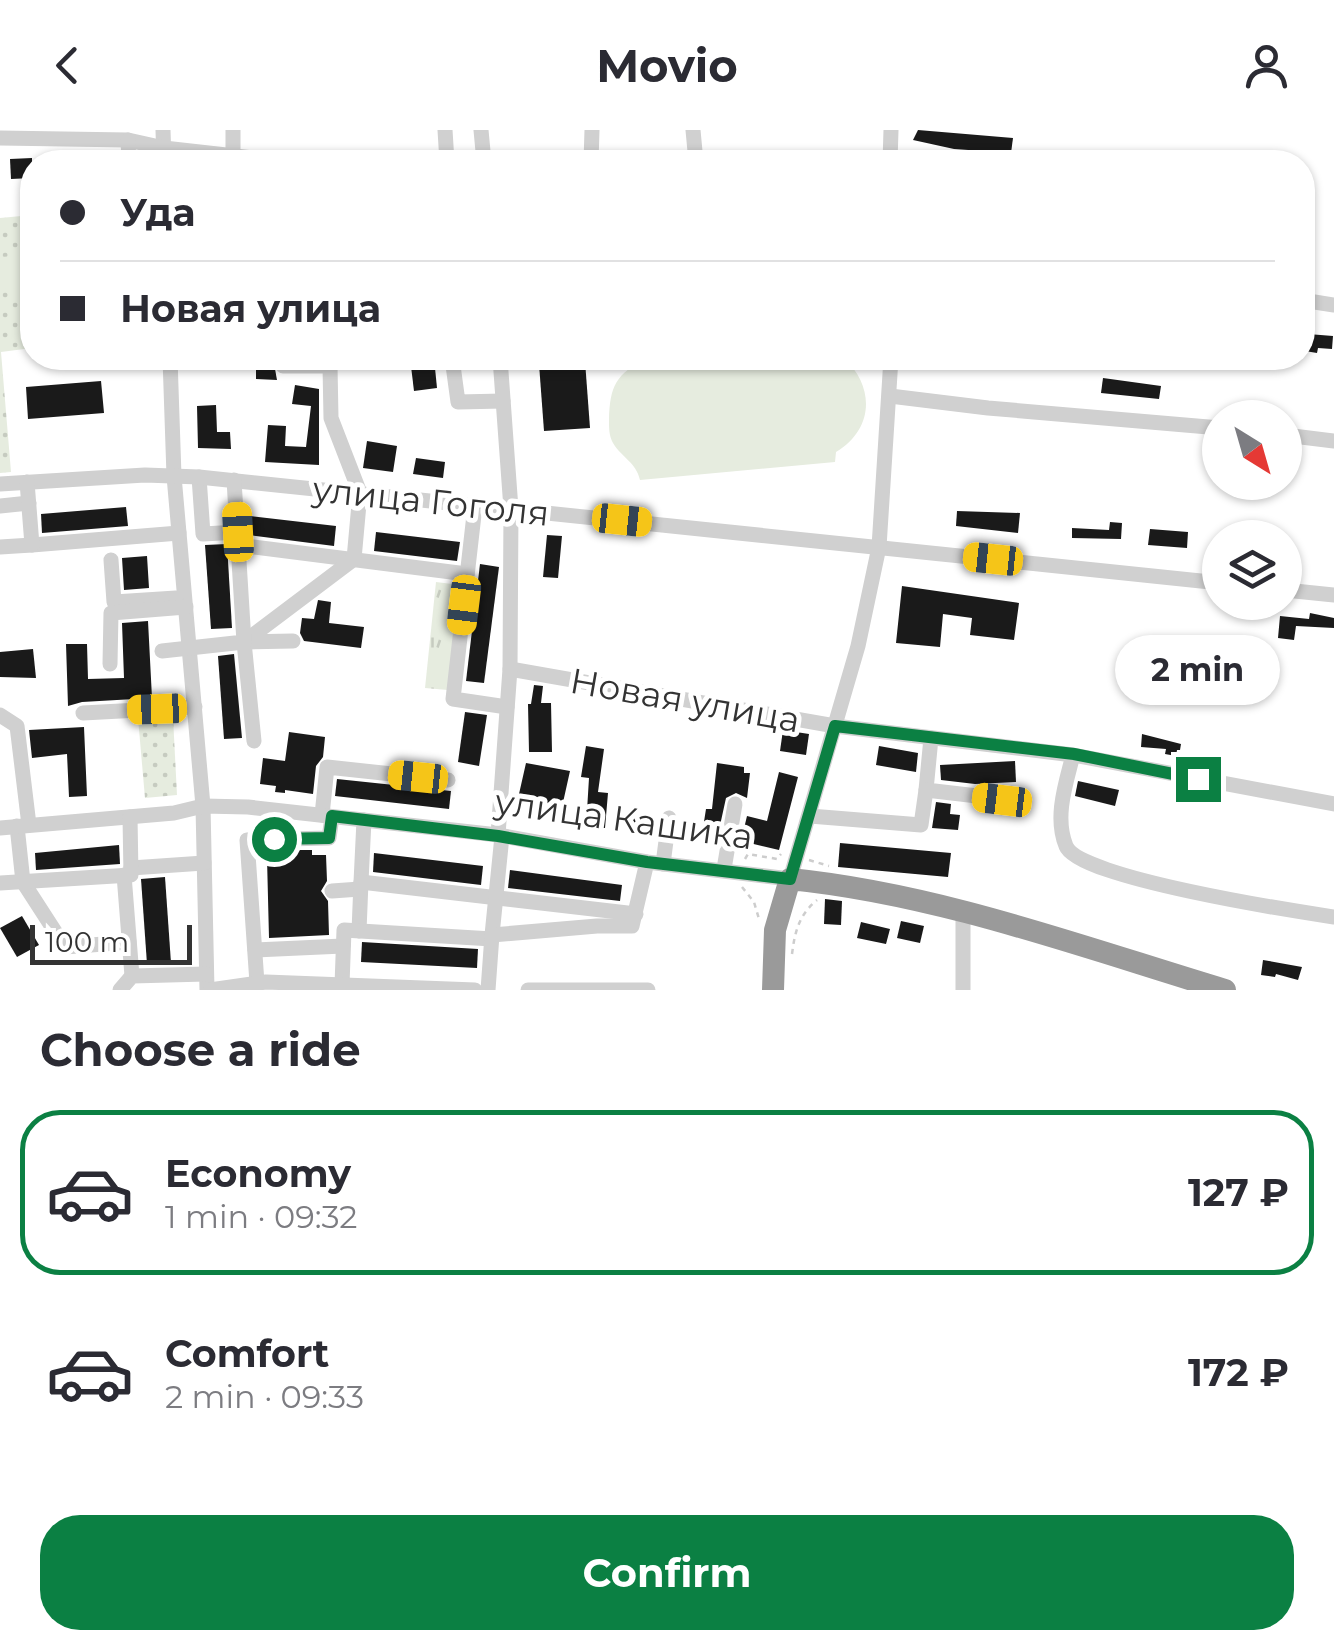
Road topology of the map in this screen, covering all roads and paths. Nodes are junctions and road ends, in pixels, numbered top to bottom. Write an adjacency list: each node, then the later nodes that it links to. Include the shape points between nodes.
1 (62, 135): 2 (street); 3 (street)
2 (0, 138)
3 (128, 140): 4 (street); 5 (street)
4 (128, 150)
5 (150, 150)
6 (170, 370): 16 (street)
7 (330, 370): 21 (street, via 331,418)
8 (454, 370): 12 (street, via 458,402)
9 (501, 370): 12 (street)
10 (891, 370): 11 (street)
11 (890, 396): 13 (street); 29 (street)
12 (503, 401): 25 (street)
13 (1202, 426)
14 (1302, 437): 15 (street)
15 (1334, 440)
16 (174, 476): 17 (street, улица Гоголя); 19 (street, улица Гоголя); 26 (street)
17 (200, 476): 18 (street, улица Гоголя); 27 (street, via 203,534)
18 (234, 480): 21 (street, улица Гоголя); 27 (street)
19 (27, 482): 20 (street, улица Гоголя); 22 (street)
20 (0, 484)
21 (360, 494): 24 (street, улица Гоголя); 31 (street)
22 (29, 504): 23 (street); 28 (street)
23 (0, 506)
24 (475, 506): 25 (street, улица Гоголя); 33 (street)
25 (512, 509): 29 (street, улица Гоголя); 43 (street)
26 (179, 532): 28 (street); 37 (street)
27 (238, 538): 31 (street); 39 (street)
28 (32, 545): 30 (street)
29 (879, 546): 34 (street, улица Гоголя); 48 (street)
30 (0, 547)
31 (354, 559): 33 (street); 39 (street)
32 (111, 560): 37 (street, via 114,602)
33 (467, 574): 44 (street, via 453,699)
34 (1202, 581)
35 (1302, 592): 36 (street)
36 (1334, 595)
37 (185, 602): 40 (street); 42 (street, via 110,614)
38 (293, 641): 39 (street)
39 (244, 642): 40 (street); 50 (street)
40 (189, 648): 41 (street); 45 (street)
41 (162, 651)
42 (110, 664)
43 (510, 669): 44 (street); 48 (street, Новая улица)
44 (507, 707): 65 (street)
45 (194, 708): 46 (street); 57 (street)
46 (83, 712)
47 (0, 714): 63 (street, via 17,726)
48 (835, 726): 49 (street, Новая улица); 59 (street)
49 (932, 738): 51 (street, Новая улица); 53 (street)
50 (254, 741)
51 (1074, 754): 56 (street, Новая улица); 80 (street, via 1061,824 1071,854 1186,891)
52 (448, 780): 58 (street, via 328,767)
53 (926, 790): 54 (street); 59 (street, via 921,825)
54 (1002, 800)
55 (735, 804): 69 (street)
56 (1334, 804)
57 (203, 806): 58 (street, улица Кашика); 60 (street, улица Кашика); 66 (street)
58 (327, 816): 62 (street, улица Кашика); 86 (street, via 329,838 247,840)
59 (810, 816): 71 (street)
60 (130, 817): 63 (street, улица Кашика); 70 (street)
61 (669, 818): 67 (street)
62 (364, 820): 65 (street, улица Кашика); 75 (street)
63 (23, 826): 64 (street, улица Кашика); 72 (street)
64 (0, 828)
65 (500, 836): 67 (street, улица Кашика); 77 (street)
66 (204, 863): 70 (street); 90 (street)
67 (655, 863): 69 (street, улица Кашика); 79 (street)
68 (744, 864): 69 (street, улица Кашика); 71 (street, улица Кашика); 81 (path, via 742,887)
69 (724, 869)
70 (128, 871): 72 (street); 84 (street)
71 (790, 879): 74 (highway, улица Кашика); 97 (highway, via 775,930)
72 (22, 882): 73 (street); 84 (street, via 65,947)
73 (0, 884)
74 (838, 884): 78 (highway, улица Кашика); 87 (path, via 838,894 806,910)
75 (360, 886): 76 (street); 77 (street); 82 (street)
76 (332, 890)
77 (496, 897): 79 (street); 83 (street)
78 (962, 912): 98 (street); 99 (highway, улица Кашика)
79 (636, 914): 83 (street, via 632,926)
80 (1334, 917)
81 (761, 924)
82 (359, 931): 83 (street); 85 (street, via 344,930)
83 (492, 937): 94 (street)
84 (129, 942): 88 (street)
85 (344, 946): 86 (street); 91 (street)
86 (255, 950): 89 (street)
87 (792, 956)
88 (132, 976): 90 (street); 92 (street)
89 (258, 984): 90 (street); 91 (street)
90 (208, 985)
91 (342, 985): 93 (street)
92 (120, 990)
93 (476, 990)
94 (488, 990)
95 (528, 990): 96 (street)
96 (648, 990)
97 (774, 990)
98 (963, 990)
99 (1225, 990)

